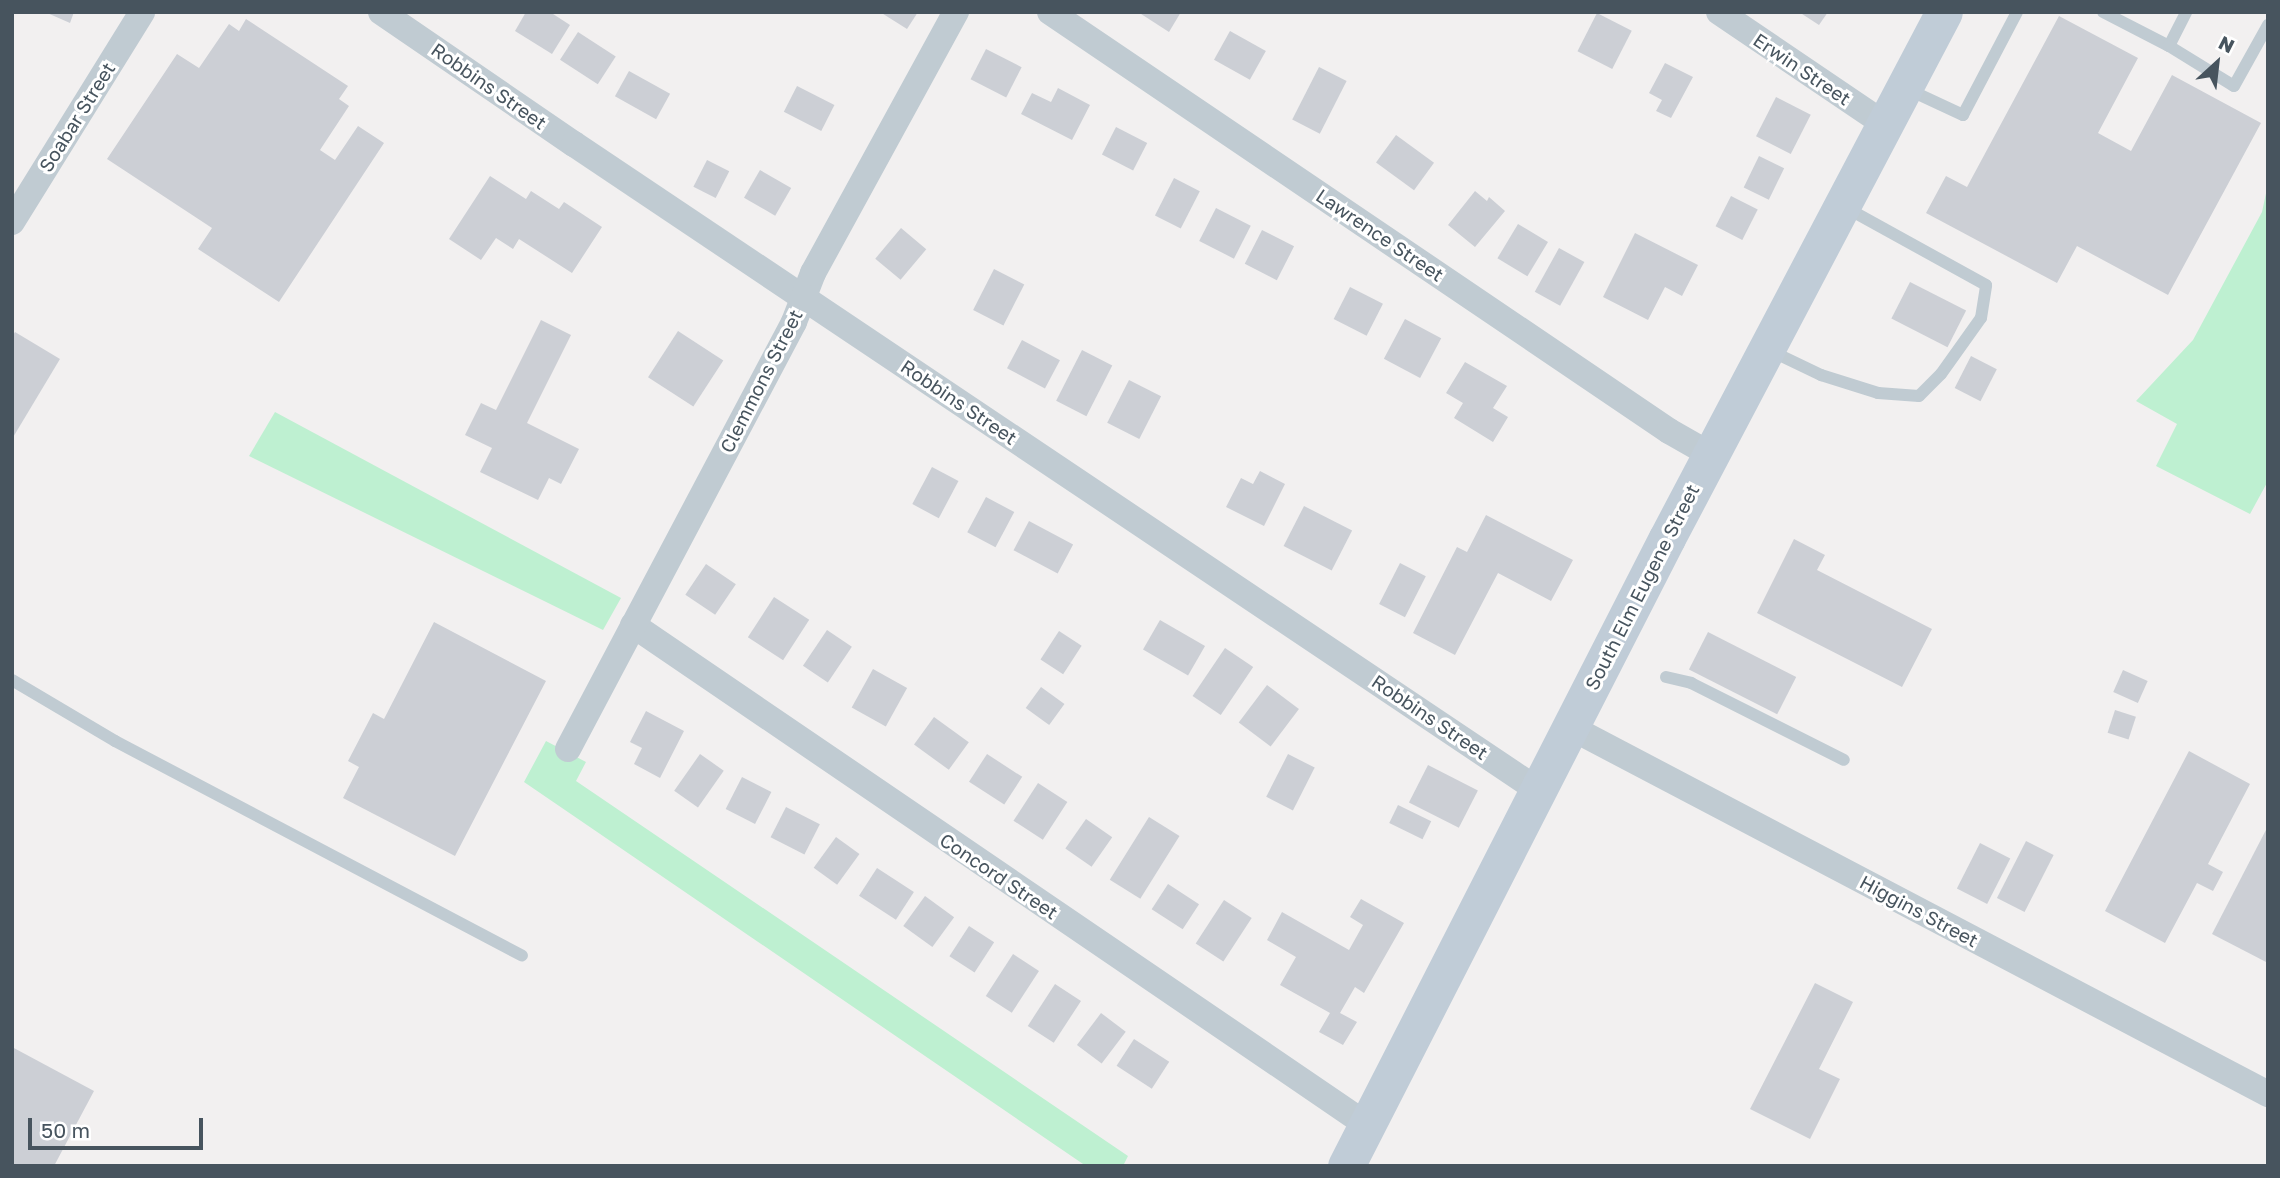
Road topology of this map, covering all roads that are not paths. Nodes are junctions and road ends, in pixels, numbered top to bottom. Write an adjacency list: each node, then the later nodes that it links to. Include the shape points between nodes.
1 (142, 12): 15 (street, Soabar Street)
2 (381, 12): 16 (street, Robbins Street)
3 (956, 12): 16 (street, Clemmons Street)
4 (1050, 12): 18 (street, Lawrence Street)
5 (1718, 12): 13 (street, Erwin Street)
6 (1944, 12): 12 (main road, South Elm Eugene Street)
7 (2017, 12): 12 (lane, via 1963,116)
8 (2103, 12): 11 (lane)
9 (2186, 12): 11 (lane)
10 (2268, 25): 11 (lane, via 2234,86)
11 (2169, 46)
12 (1905, 88): 13 (main road, South Elm Eugene Street)
13 (1886, 125): 14 (main road, South Elm Eugene Street)
14 (1843, 206): 17 (main road, South Elm Eugene Street); 17 (lane, via 1986,285 1981,318 1941,374 1919,396 1878,393 1821,375)
15 (12, 222)
16 (803, 298): 19 (street, Clemmons Street); 25 (street, Robbins Street)
17 (1767, 349): 18 (main road, South Elm Eugene Street)
18 (1710, 455): 22 (main road, South Elm Eugene Street)
19 (633, 625): 23 (street, Clemmons Street); 28 (street, Concord Street)
20 (1665, 677): 24 (lane, via 1691,683)
21 (12, 680): 26 (lane, via 115,741)
22 (1570, 727): 25 (main road, South Elm Eugene Street); 27 (street, Higgins Street)
23 (568, 750)
24 (1844, 760)
25 (1538, 790): 28 (main road, South Elm Eugene Street)
26 (522, 956)
27 (2268, 1094)
28 (1367, 1125): 29 (main road, South Elm Eugene Street)
29 (1346, 1166)

